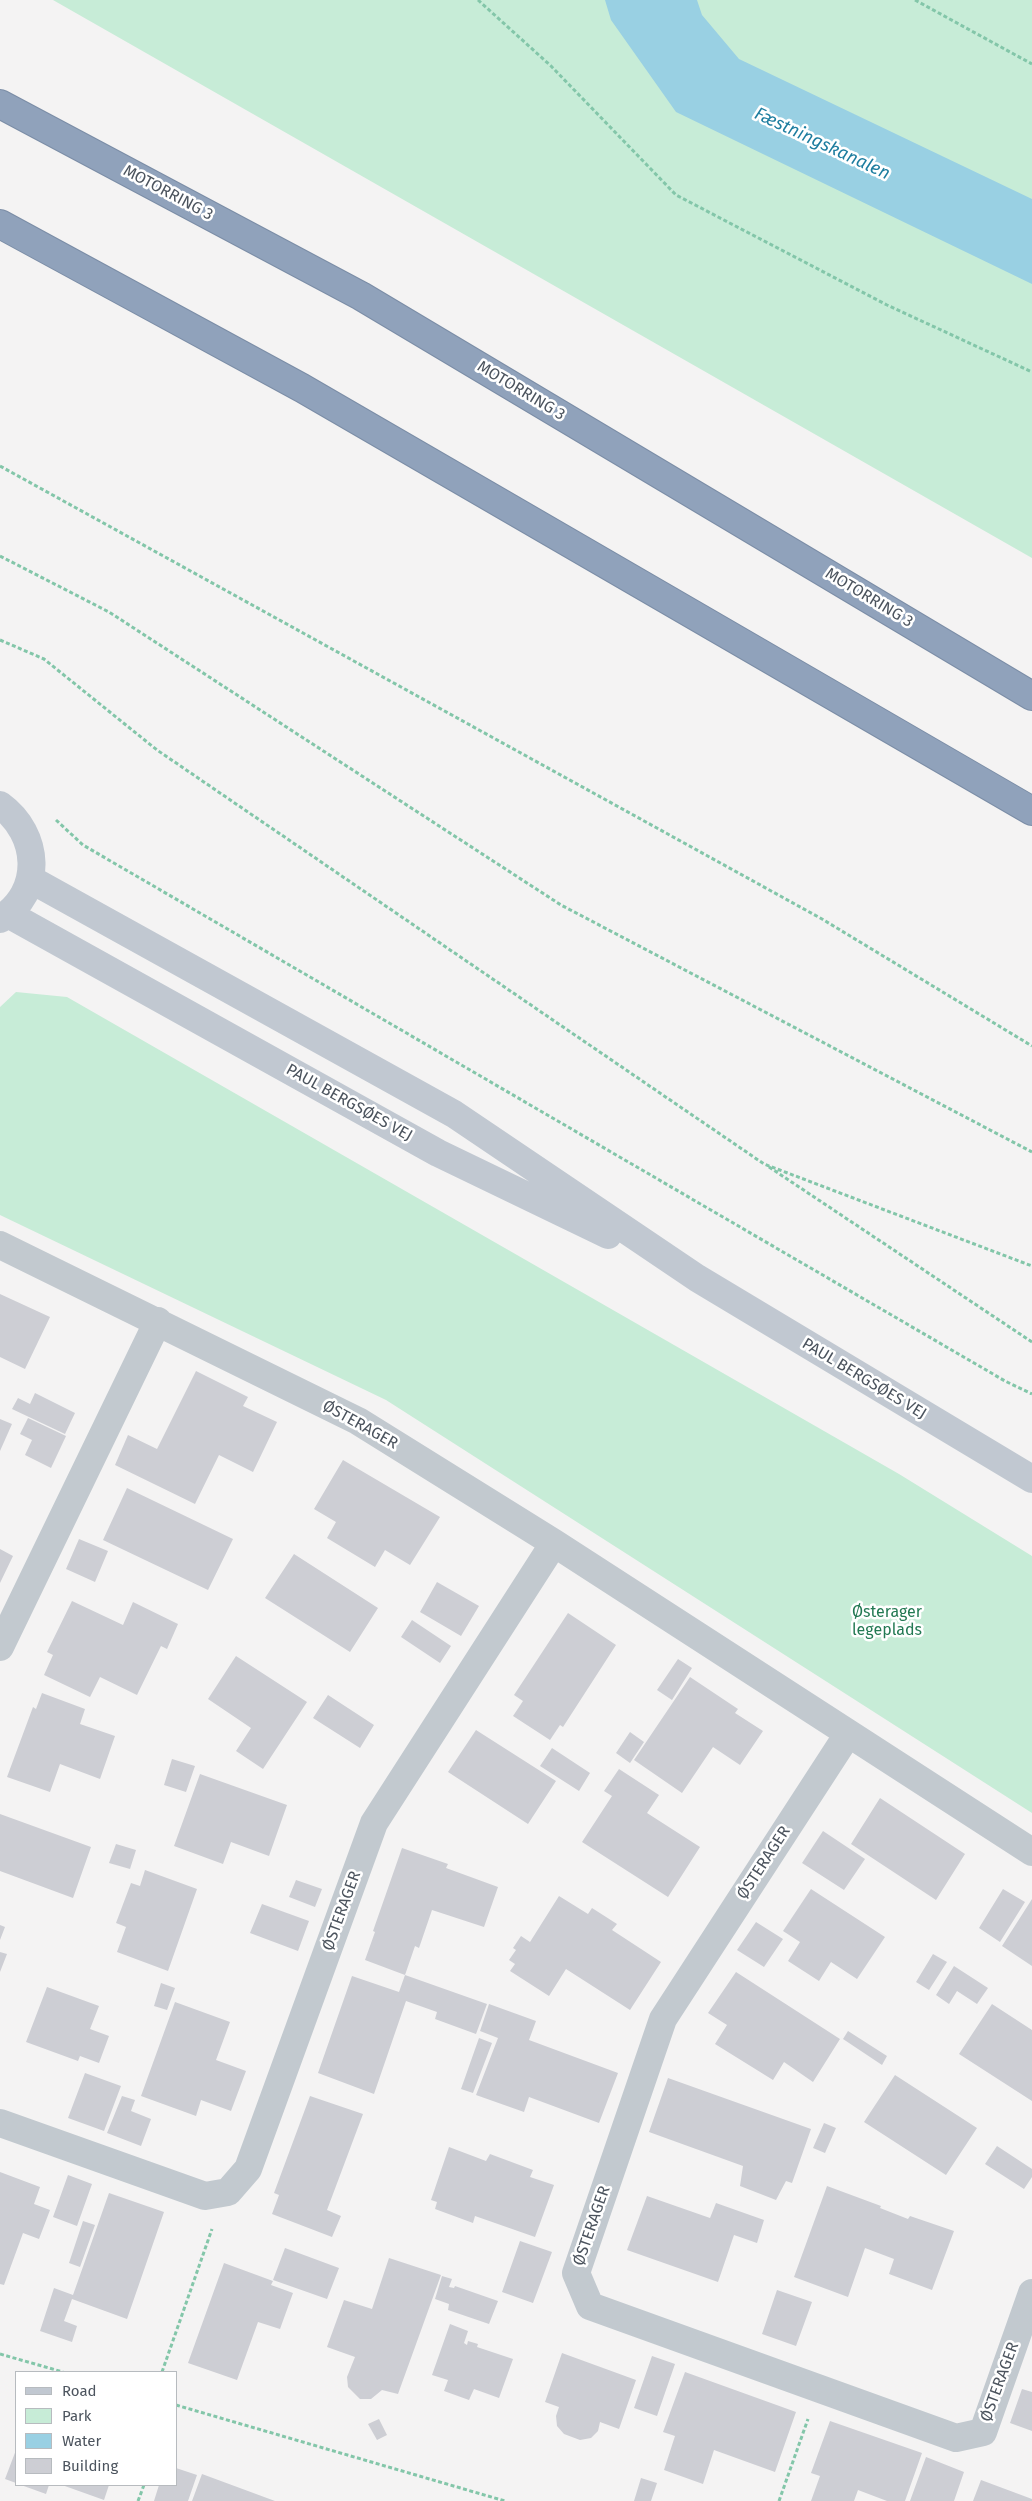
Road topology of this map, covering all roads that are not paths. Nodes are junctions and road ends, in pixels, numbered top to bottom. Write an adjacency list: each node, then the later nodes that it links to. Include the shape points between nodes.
1 (0, 104): 3 (highway, MOTORRING 3, via 361,296)
2 (0, 224): 5 (highway, via 302,388)
3 (1032, 696)
4 (0, 805): 6 (street, via 17,819 27,837 32,858)
5 (1032, 811)
6 (30, 879): 7 (street, via 22,898); 9 (street, PAUL BERGSØES VEJ, via 454,1114)
7 (4, 917): 9 (street, PAUL BERGSØES VEJ, via 438,1153)
8 (0, 1245): 10 (street, ØSTERAGER)
9 (697, 1278): 11 (street, PAUL BERGSØES VEJ)
10 (158, 1321): 12 (street, ØSTERAGER, via 358,1422); 13 (street)
11 (1032, 1479)
12 (554, 1543): 14 (street, ØSTERAGER); 16 (street, ØSTERAGER, via 374,1823 248,2169 228,2192 205,2196)
13 (0, 1647)
14 (848, 1734): 15 (street, ØSTERAGER); 17 (street, ØSTERAGER, via 663,2019 576,2273 590,2306 956,2438 983,2432)
15 (1032, 1852)
16 (0, 2123)
17 (1032, 2293)

